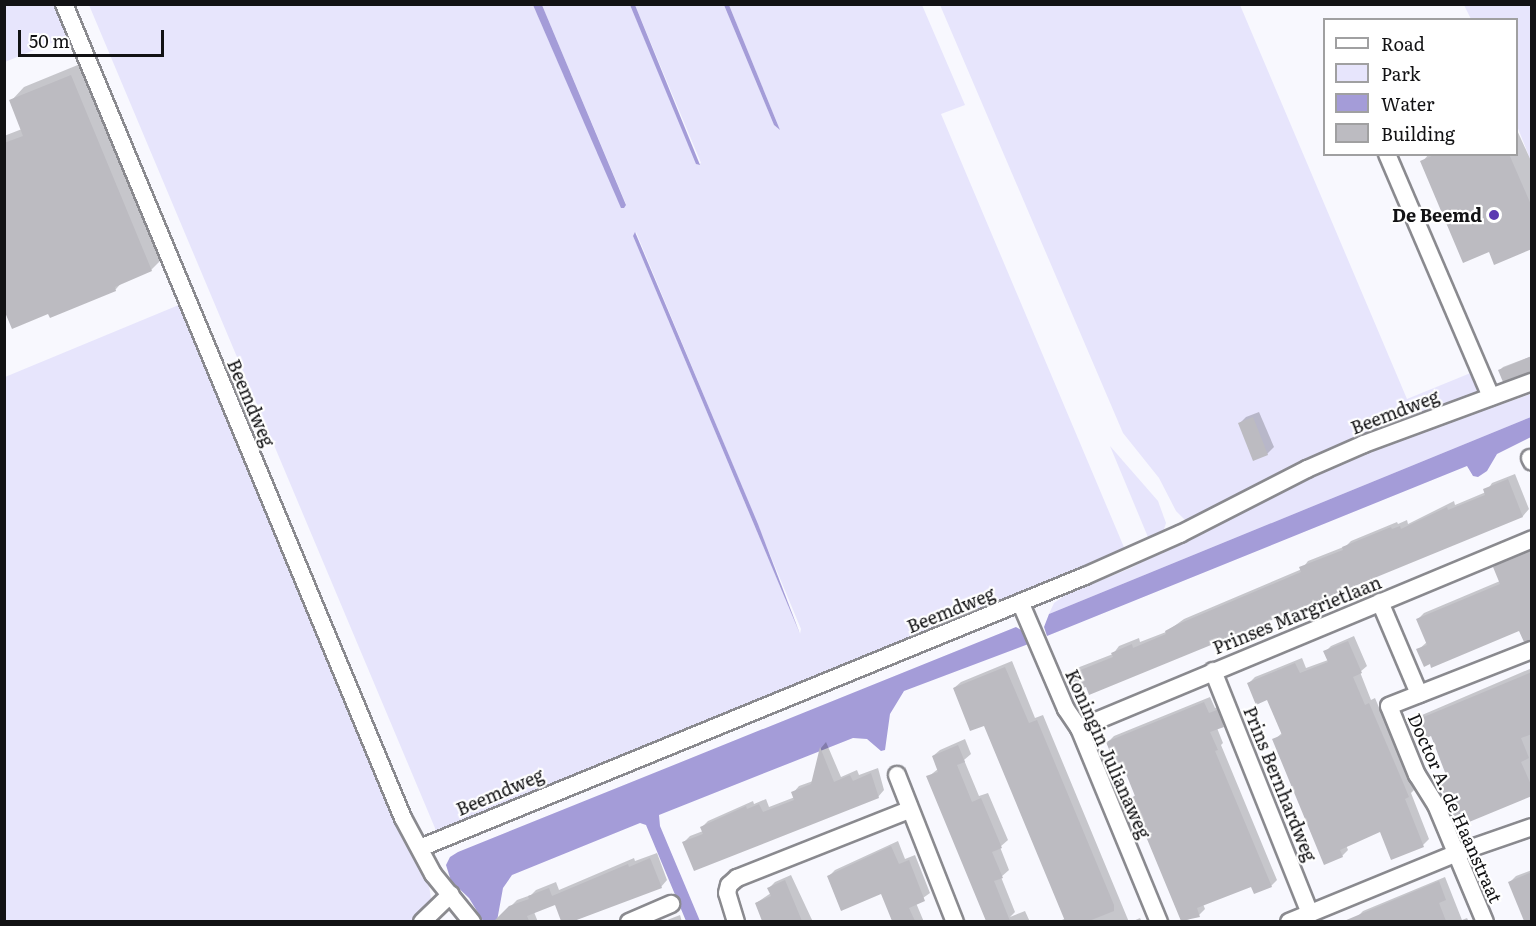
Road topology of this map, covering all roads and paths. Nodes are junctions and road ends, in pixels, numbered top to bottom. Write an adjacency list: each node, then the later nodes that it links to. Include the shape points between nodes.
1 (64, 4): 15 (street, Beemdweg, via 403,818)
2 (1388, 156): 4 (street)
3 (1532, 382): 4 (street, Beemdweg)
4 (1491, 397): 7 (street, Beemdweg, via 1307,468 1180,534)
5 (1532, 539): 6 (street, Prinses Margrietlaan)
6 (1380, 602): 9 (street, Prinses Margrietlaan); 10 (street)
7 (1021, 604): 11 (street, Koningin Julianaweg, via 1066,709); 15 (street, Beemdweg)
8 (1532, 650): 10 (street)
9 (1214, 670): 11 (street, Prinses Margrietlaan); 19 (street, Prins Bernhardweg)
10 (1419, 694): 16 (street, Doctor A. de Haanstraat, via 1389,706 1417,775 1436,805)
11 (1079, 728): 25 (street, Koningin Julianaweg)
12 (897, 775): 13 (street)
13 (909, 810): 23 (street, via 737,878 727,893); 24 (street)
14 (1532, 827): 16 (street)
15 (420, 848): 17 (street, Beemdweg, via 433,874)
16 (1457, 853): 19 (street); 27 (street, Doctor A. de Haanstraat)
17 (451, 894): 20 (street); 21 (street, Beemdweg)
18 (671, 904): 22 (street)
19 (1310, 913): 26 (street)
20 (422, 921)
21 (472, 921)
22 (629, 921)
23 (736, 921)
24 (955, 921)
25 (1159, 921)
26 (1289, 921)
27 (1485, 921)

